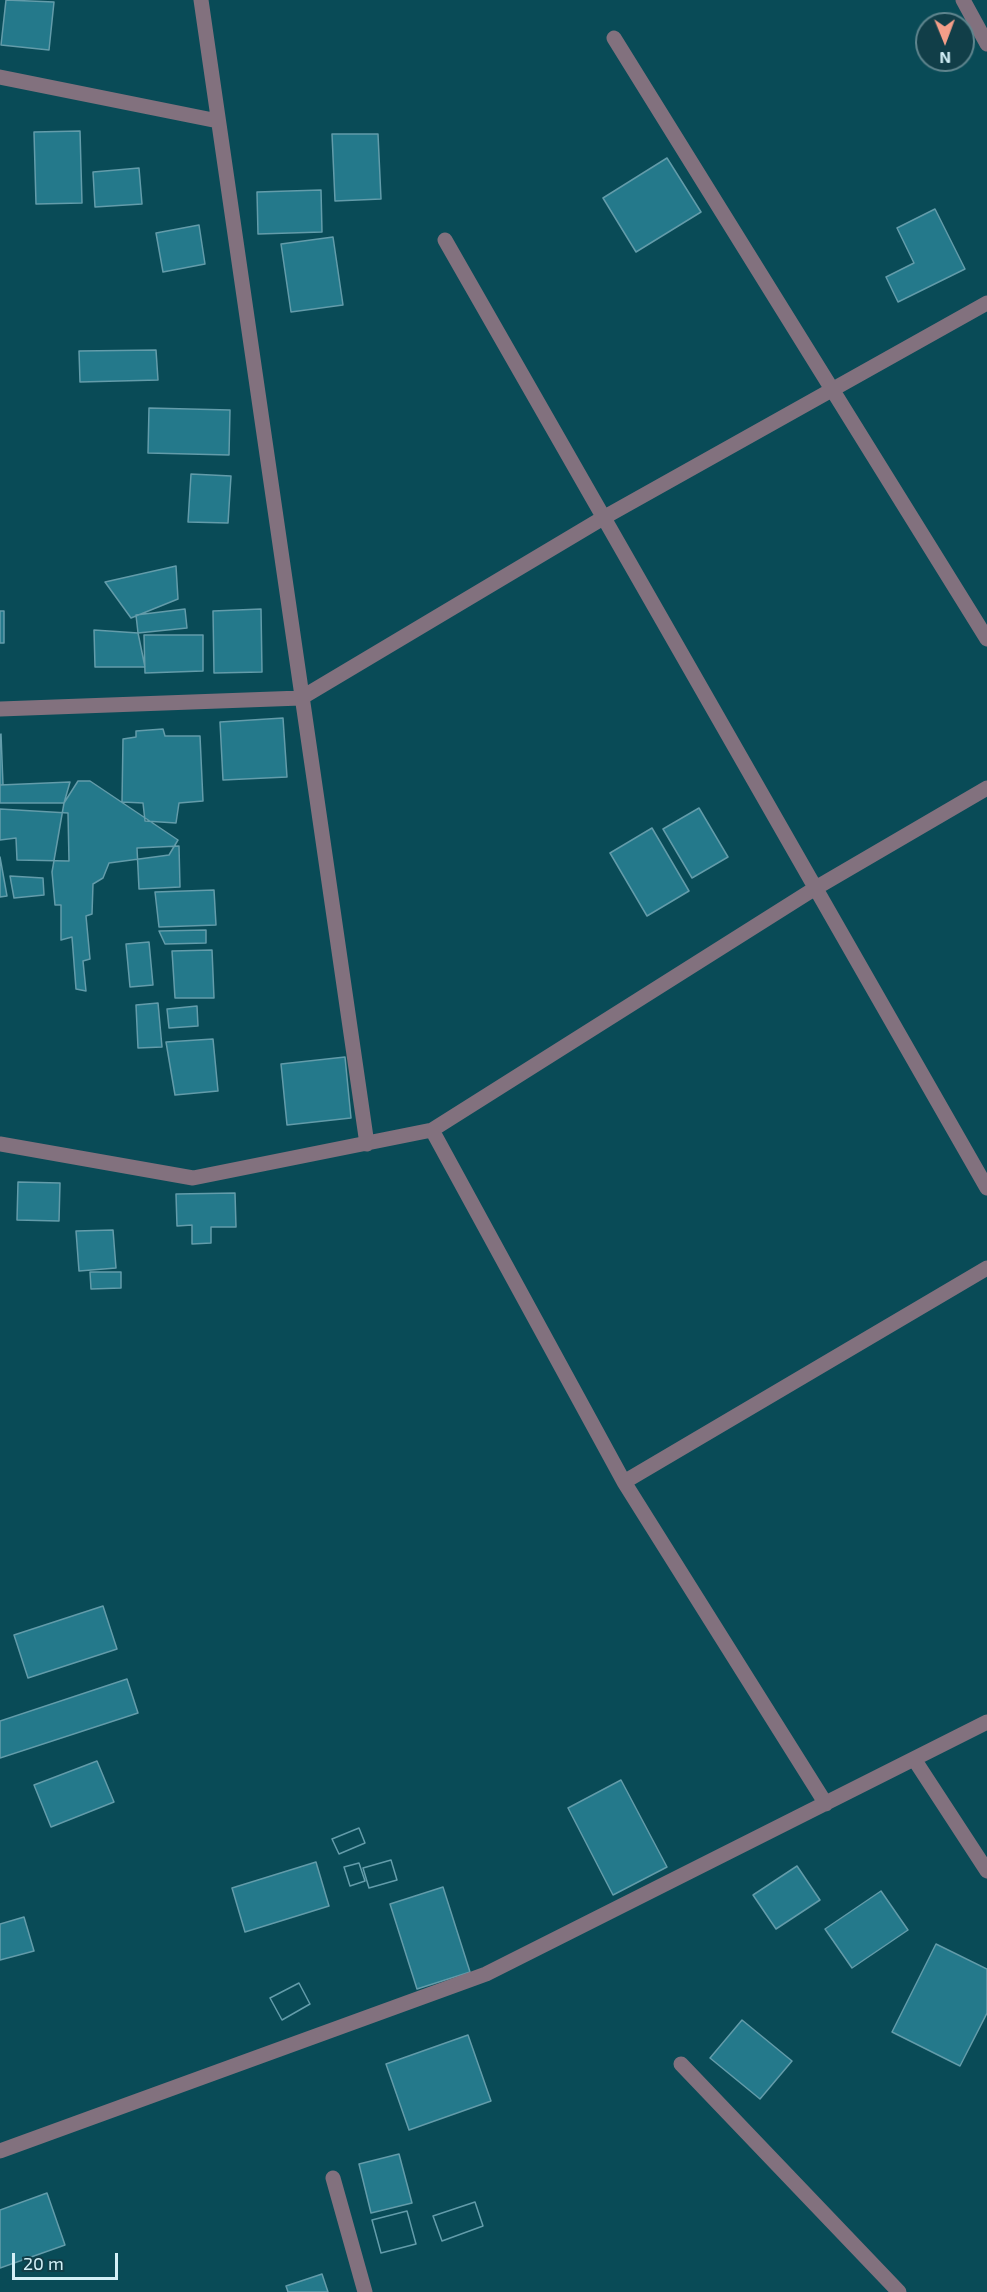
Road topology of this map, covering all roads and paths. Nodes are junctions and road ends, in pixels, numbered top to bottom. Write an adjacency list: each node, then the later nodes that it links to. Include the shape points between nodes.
1 (201, 0): 6 (street)
2 (963, 0): 4 (street)
3 (614, 38): 9 (street)
4 (987, 44)
5 (0, 77): 6 (street)
6 (218, 121): 12 (street)
7 (445, 240): 10 (street)
8 (987, 303): 9 (street)
9 (832, 390): 10 (street); 11 (street)
10 (603, 518): 12 (street); 15 (street)
11 (987, 639)
12 (301, 698): 13 (street); 18 (street)
13 (0, 709)
14 (987, 788): 15 (street)
15 (814, 889): 16 (street); 19 (street)
16 (432, 1130): 18 (street); 21 (street)
17 (0, 1144): 18 (street, via 193,1178)
18 (367, 1144)
19 (987, 1188)
20 (987, 1268): 21 (street)
21 (624, 1482): 24 (street)
22 (987, 1722): 23 (street)
23 (915, 1759): 24 (street); 25 (street)
24 (826, 1804): 27 (street, via 486,1974)
25 (987, 1871)
26 (681, 2064): 30 (street)
27 (0, 2151)
28 (333, 2178): 29 (street)
29 (365, 2292)
30 (899, 2292)

